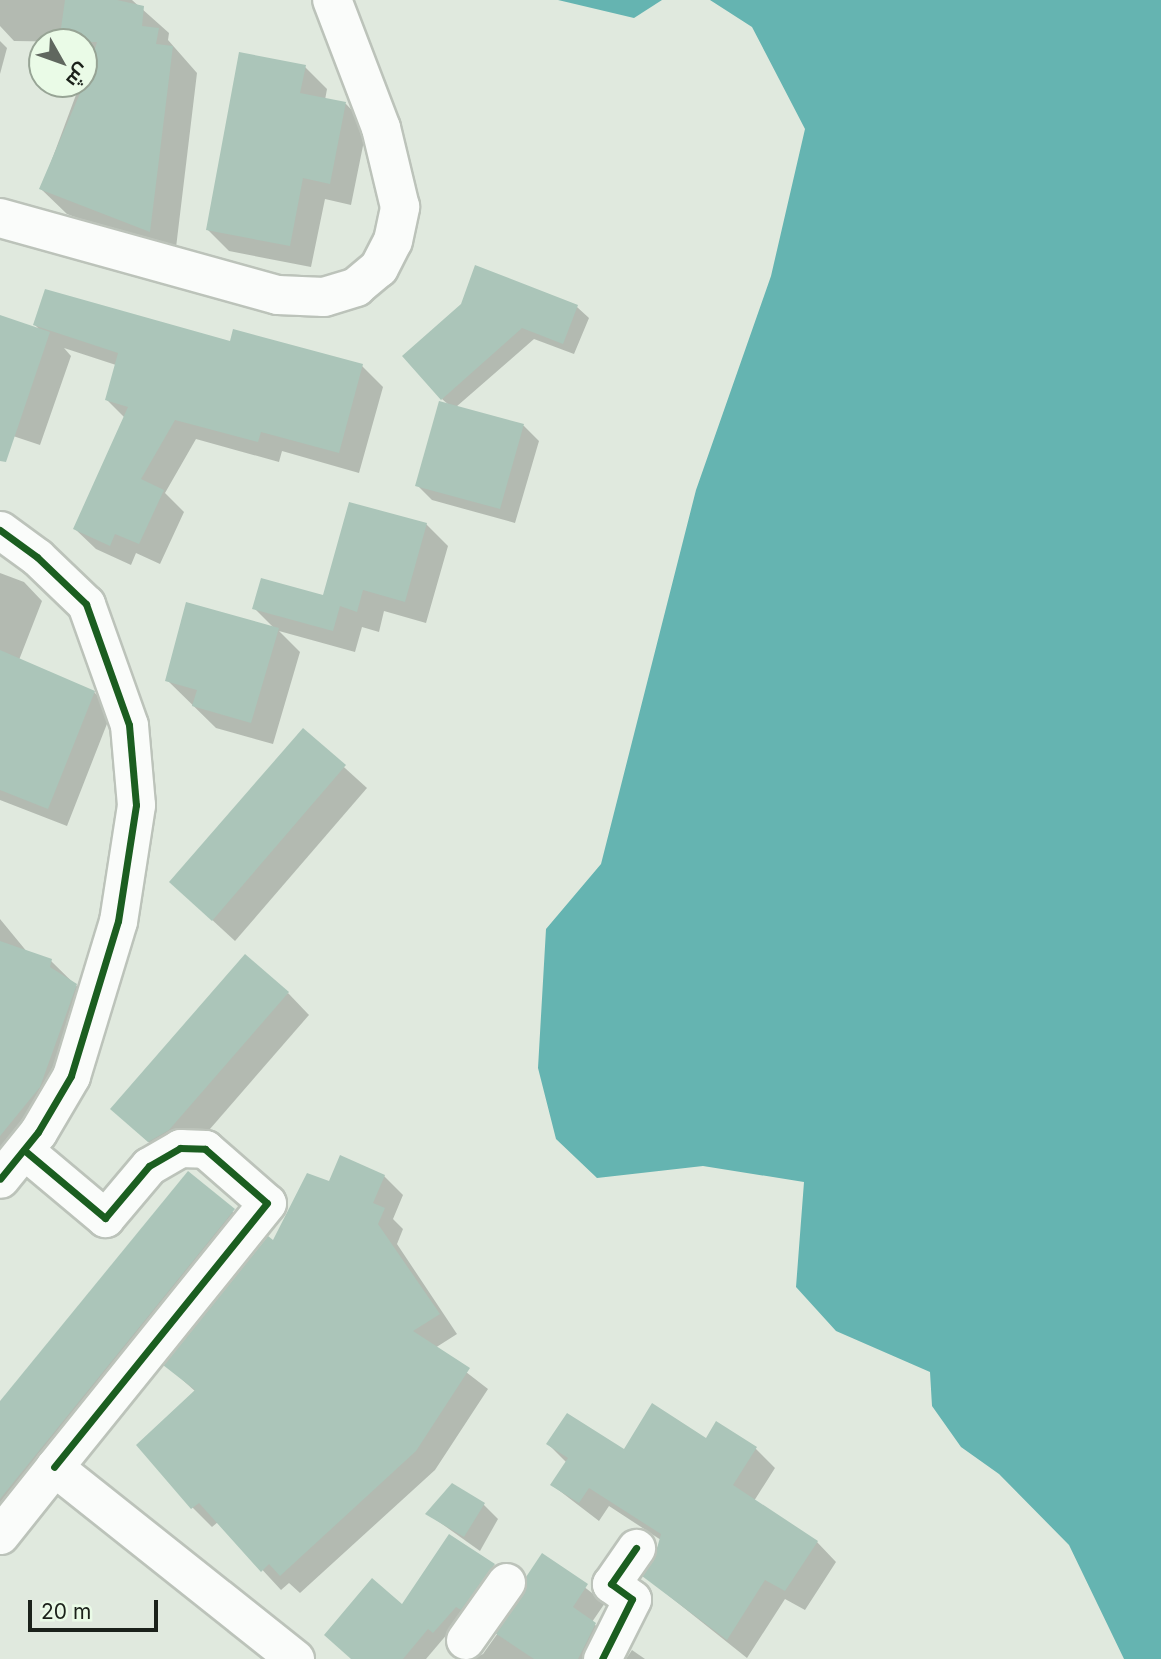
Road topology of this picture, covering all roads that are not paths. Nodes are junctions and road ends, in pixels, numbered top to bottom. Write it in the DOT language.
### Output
graph roads {
  1 [pos="332,0"];
  2 [pos="0,218"];
  3 [pos="0,530"];
  4 [pos="24,1150"];
  5 [pos="0,1179"];
  6 [pos="54,1467"];
  7 [pos="0,1535"];
  8 [pos="636,1548"];
  9 [pos="506,1582"];
  10 [pos="469,1653"];
  11 [pos="295,1659"];
  12 [pos="602,1659"];
  1 -- 2 [label="main road"];
  3 -- 4 [label="street"];
  4 -- 5 [label="street"];
  4 -- 6 [label="street"];
  6 -- 7 [label="street"];
  6 -- 11 [label="street"];
  8 -- 12 [label="street"];
  9 -- 10 [label="street"];
}
